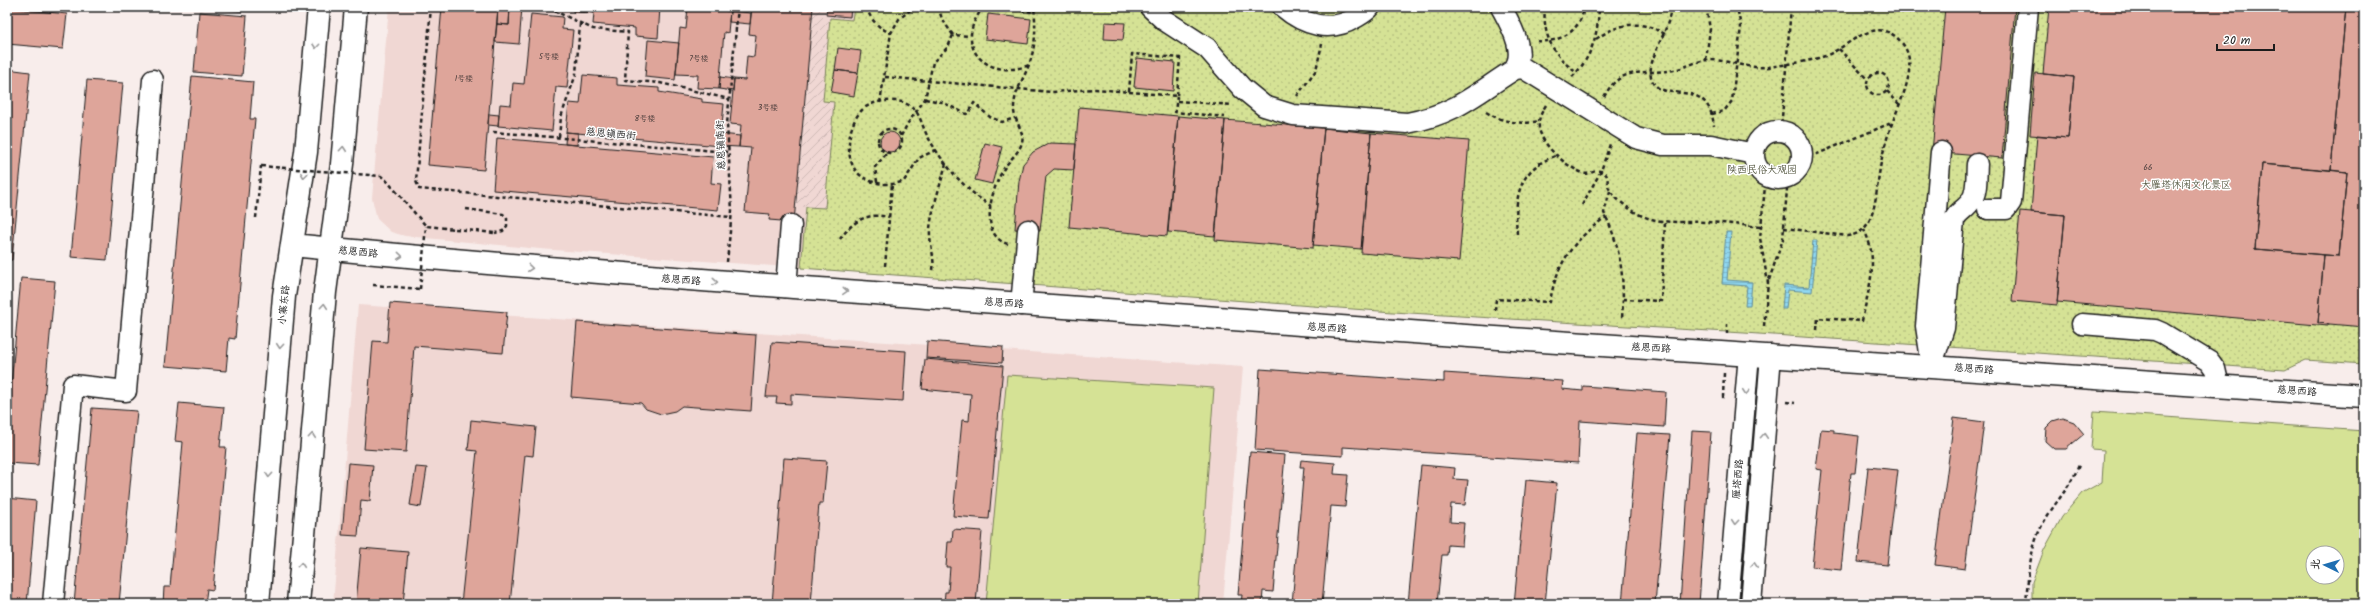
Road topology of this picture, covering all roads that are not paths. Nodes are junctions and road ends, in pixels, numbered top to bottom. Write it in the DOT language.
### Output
graph roads {
  1 [pos="319,7"];
  2 [pos="356,7"];
  3 [pos="1150,7"];
  4 [pos="1283,7"];
  5 [pos="1370,7"];
  6 [pos="1501,7"];
  7 [pos="2028,7"];
  8 [pos="1518,58"];
  9 [pos="153,80"];
  10 [pos="1941,152"];
  11 [pos="1754,154"];
  12 [pos="1977,164"];
  13 [pos="1964,207"];
  14 [pos="791,225"];
  15 [pos="1027,238"];
  16 [pos="292,245"];
  17 [pos="331,249"];
  18 [pos="786,287"];
  19 [pos="1021,304"];
  20 [pos="2082,324"];
  21 [pos="1749,354"];
  22 [pos="1771,355"];
  23 [pos="2219,386"];
  24 [pos="2364,396"];
  25 [pos="53,604"];
  26 [pos="258,604"];
  27 [pos="298,604"];
  28 [pos="1728,604"];
  29 [pos="1751,604"];
  1 -- 16 [label="main road, 小寨东路, one-way"];
  17 -- 2 [label="main road, one-way"];
  3 -- 8 [label="street"];
  4 -- 5 [label="street"];
  6 -- 8 [label="street"];
  7 -- 13 [label="street"];
  8 -- 11 [label="street"];
  9 -- 25 [label="street"];
  10 -- 13 [label="street"];
  11 -- 11 [label="street"];
  12 -- 13 [label="street"];
  14 -- 18 [label="street"];
  15 -- 19 [label="street"];
  16 -- 17 [label="main road, 慈恩西路"];
  16 -- 26 [label="main road, 小寨东路, one-way"];
  17 -- 18 [label="main road, 慈恩西路, one-way"];
  27 -- 17 [label="main road, one-way"];
  18 -- 19 [label="main road, 慈恩西路, one-way"];
  19 -- 21 [label="main road, 慈恩西路"];
  20 -- 23 [label="street"];
  21 -- 22 [label="main road, 慈恩西路"];
  21 -- 28 [label="street, 雁塔西路, one-way"];
  22 -- 23 [label="main road, 慈恩西路"];
  29 -- 22 [label="street, one-way"];
  23 -- 24 [label="main road, 慈恩西路"];
}
